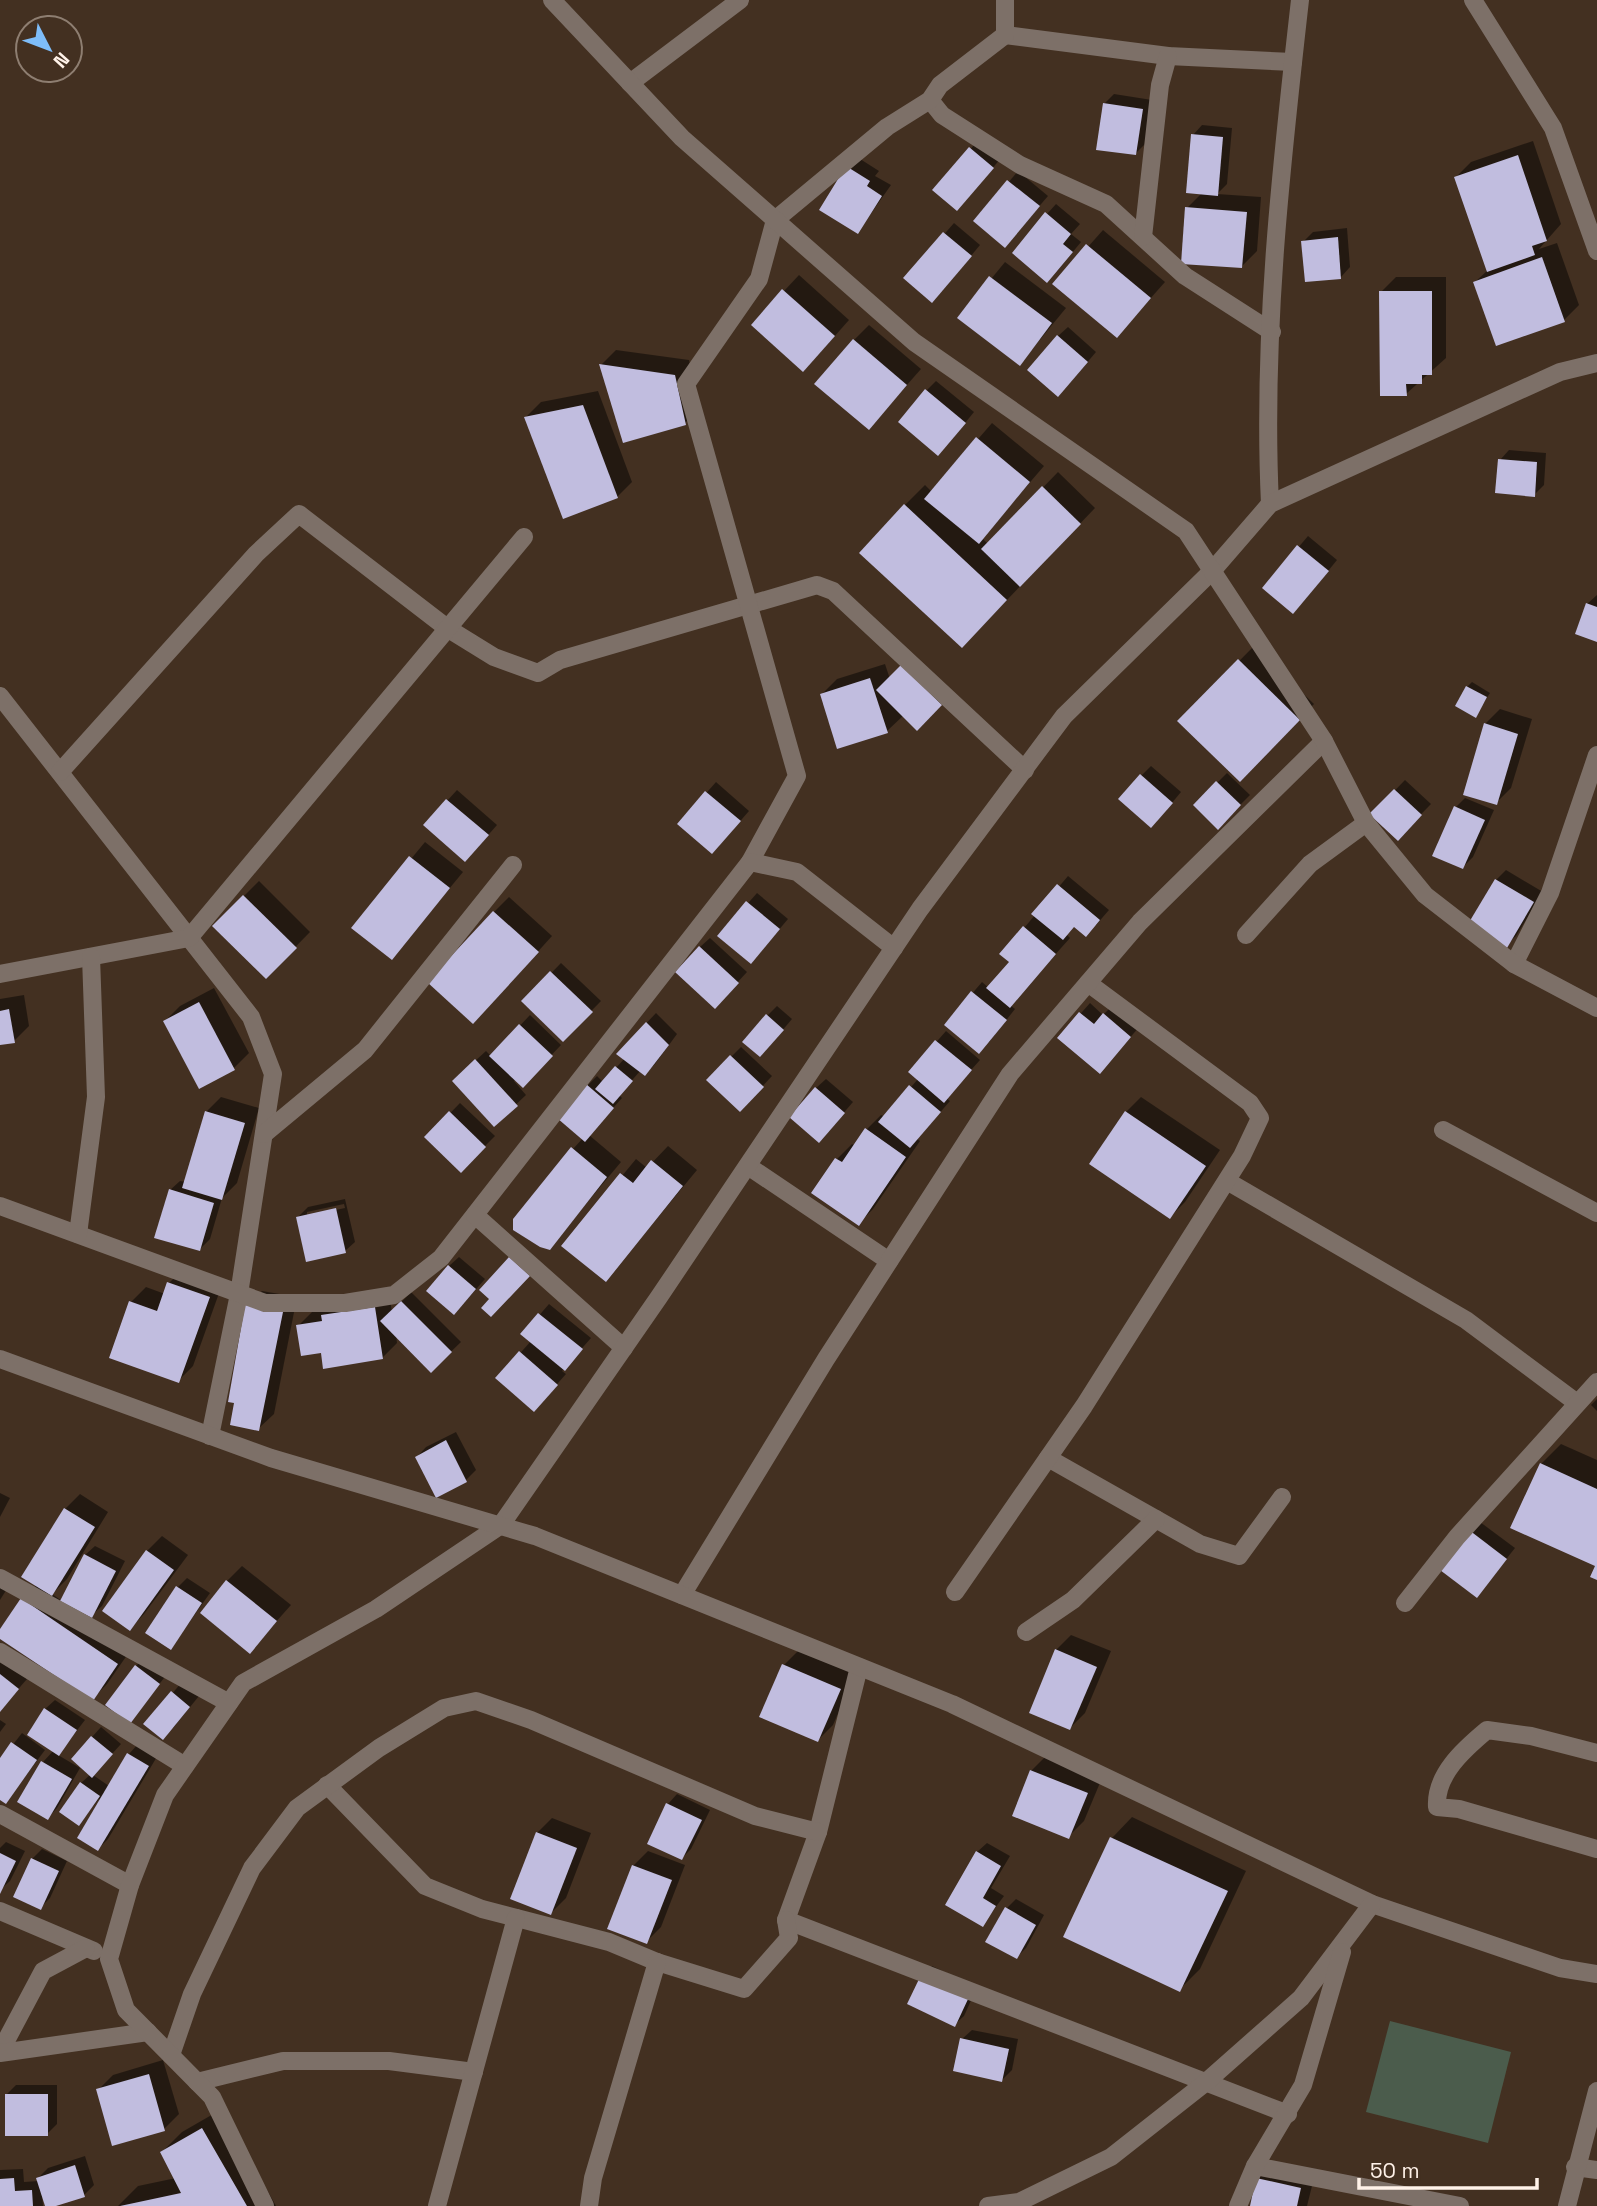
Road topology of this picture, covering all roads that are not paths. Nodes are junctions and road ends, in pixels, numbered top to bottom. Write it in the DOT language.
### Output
graph roads {
  1 [pos="552,0"];
  2 [pos="740,0"];
  3 [pos="1005,0"];
  4 [pos="1300,0"];
  5 [pos="1473,0"];
  6 [pos="1005,35"];
  7 [pos="1168,56"];
  8 [pos="1293,62"];
  9 [pos="630,83"];
  10 [pos="930,100"];
  11 [pos="776,221"];
  12 [pos="1143,237"];
  13 [pos="1597,251"];
  14 [pos="1272,331"];
  15 [pos="1597,363"];
  16 [pos="1270,503"];
  17 [pos="524,537"];
  18 [pos="1212,571"];
  19 [pos="749,602"];
  20 [pos="447,628"];
  21 [pos="0,696"];
  22 [pos="1324,741"];
  23 [pos="1597,755"];
  24 [pos="1025,770"];
  25 [pos="60,772"];
  26 [pos="1366,823"];
  27 [pos="750,862"];
  28 [pos="513,865"];
  29 [pos="1246,935"];
  30 [pos="189,938"];
  31 [pos="894,948"];
  32 [pos="91,957"];
  33 [pos="1514,964"];
  34 [pos="0,974"];
  35 [pos="1088,983"];
  36 [pos="1597,1008"];
  37 [pos="1443,1130"];
  38 [pos="264,1134"];
  39 [pos="748,1166"];
  40 [pos="1227,1181"];
  41 [pos="0,1206"];
  42 [pos="1597,1213"];
  43 [pos="475,1214"];
  44 [pos="78,1234"];
  45 [pos="889,1261"];
  46 [pos="239,1294"];
  47 [pos="624,1348"];
  48 [pos="0,1359"];
  49 [pos="1597,1382"];
  50 [pos="1577,1404"];
  51 [pos="210,1436"];
  52 [pos="1048,1458"];
  53 [pos="1282,1497"];
  54 [pos="1156,1519"];
  55 [pos="501,1525"];
  56 [pos="0,1578"];
  57 [pos="955,1592"];
  58 [pos="682,1595"];
  59 [pos="1405,1603"];
  60 [pos="1026,1632"];
  61 [pos="0,1652"];
  62 [pos="859,1667"];
  63 [pos="229,1703"];
  64 [pos="1597,1754"];
  65 [pos="186,1766"];
  66 [pos="327,1785"];
  67 [pos="0,1814"];
  68 [pos="818,1832"];
  69 [pos="1597,1849"];
  70 [pos="130,1885"];
  71 [pos="1372,1904"];
  72 [pos="0,1911"];
  73 [pos="516,1918"];
  74 [pos="786,1920"];
  75 [pos="1345,1940"];
  76 [pos="86,1948"];
  77 [pos="109,1959"];
  78 [pos="657,1962"];
  79 [pos="1597,1974"];
  80 [pos="148,2032"];
  81 [pos="0,2053"];
  82 [pos="171,2056"];
  83 [pos="474,2072"];
  84 [pos="197,2082"];
  85 [pos="1205,2083"];
  86 [pos="1597,2091"];
  87 [pos="1288,2114"];
  88 [pos="1255,2166"];
  89 [pos="1576,2167"];
  90 [pos="1597,2170"];
  91 [pos="265,2206"];
  92 [pos="437,2206"];
  93 [pos="589,2206"];
  94 [pos="988,2206"];
  95 [pos="1238,2206"];
  96 [pos="1460,2206"];
  97 [pos="1567,2206"];
  1 -- 9 [label="street"];
  2 -- 9 [label="street"];
  3 -- 6 [label="street"];
  4 -- 8 [label="street"];
  5 -- 13 [label="street"];
  6 -- 7 [label="street"];
  6 -- 10 [label="street"];
  7 -- 8 [label="street"];
  7 -- 12 [label="street"];
  8 -- 14 [label="street"];
  9 -- 11 [label="street"];
  10 -- 11 [label="street"];
  10 -- 12 [label="street"];
  11 -- 18 [label="street"];
  11 -- 19 [label="street"];
  12 -- 14 [label="street"];
  14 -- 16 [label="street"];
  15 -- 16 [label="street"];
  16 -- 18 [label="street"];
  17 -- 20 [label="street"];
  18 -- 22 [label="street"];
  18 -- 24 [label="street"];
  19 -- 20 [label="street"];
  19 -- 24 [label="street"];
  19 -- 27 [label="street"];
  20 -- 25 [label="street"];
  20 -- 30 [label="street"];
  21 -- 25 [label="street"];
  22 -- 26 [label="street"];
  22 -- 35 [label="street"];
  23 -- 33 [label="street"];
  24 -- 31 [label="street"];
  25 -- 30 [label="street"];
  26 -- 29 [label="street"];
  26 -- 33 [label="street"];
  27 -- 31 [label="street"];
  27 -- 43 [label="street"];
  28 -- 38 [label="street"];
  30 -- 32 [label="street"];
  30 -- 38 [label="street"];
  31 -- 39 [label="street"];
  32 -- 34 [label="street"];
  32 -- 44 [label="street"];
  33 -- 36 [label="street"];
  35 -- 40 [label="street"];
  35 -- 45 [label="street"];
  37 -- 42 [label="street"];
  38 -- 46 [label="street"];
  39 -- 45 [label="street"];
  39 -- 47 [label="street"];
  40 -- 50 [label="street"];
  40 -- 52 [label="street"];
  41 -- 44 [label="street"];
  43 -- 46 [label="street"];
  43 -- 47 [label="street"];
  44 -- 46 [label="street"];
  45 -- 58 [label="street"];
  46 -- 51 [label="street"];
  47 -- 55 [label="street"];
  48 -- 51 [label="street"];
  49 -- 50 [label="street"];
  50 -- 59 [label="street"];
  51 -- 55 [label="street"];
  52 -- 54 [label="street"];
  52 -- 57 [label="street"];
  53 -- 54 [label="street"];
  54 -- 60 [label="street"];
  55 -- 58 [label="street"];
  55 -- 63 [label="street"];
  56 -- 63 [label="street"];
  58 -- 62 [label="street"];
  61 -- 65 [label="street"];
  62 -- 68 [label="street"];
  62 -- 71 [label="street"];
  63 -- 65 [label="street"];
  64 -- 69 [label="street"];
  65 -- 70 [label="street"];
  66 -- 68 [label="street"];
  66 -- 73 [label="street"];
  66 -- 82 [label="street"];
  67 -- 70 [label="street"];
  68 -- 74 [label="street"];
  70 -- 77 [label="street"];
  71 -- 75 [label="street"];
  71 -- 79 [label="street"];
  72 -- 76 [label="street"];
  73 -- 78 [label="street"];
  73 -- 83 [label="street"];
  74 -- 78 [label="street"];
  74 -- 85 [label="street"];
  75 -- 85 [label="street"];
  75 -- 87 [label="street"];
  76 -- 77 [label="street"];
  76 -- 81 [label="street"];
  77 -- 80 [label="street"];
  78 -- 93 [label="street"];
  80 -- 81 [label="street"];
  80 -- 82 [label="street"];
  82 -- 84 [label="street"];
  83 -- 84 [label="street"];
  83 -- 92 [label="street"];
  84 -- 91 [label="street"];
  85 -- 87 [label="street"];
  85 -- 94 [label="street"];
  86 -- 89 [label="street"];
  87 -- 88 [label="street"];
  88 -- 95 [label="street"];
  88 -- 96 [label="street"];
  89 -- 90 [label="street"];
  89 -- 97 [label="street"];
}
